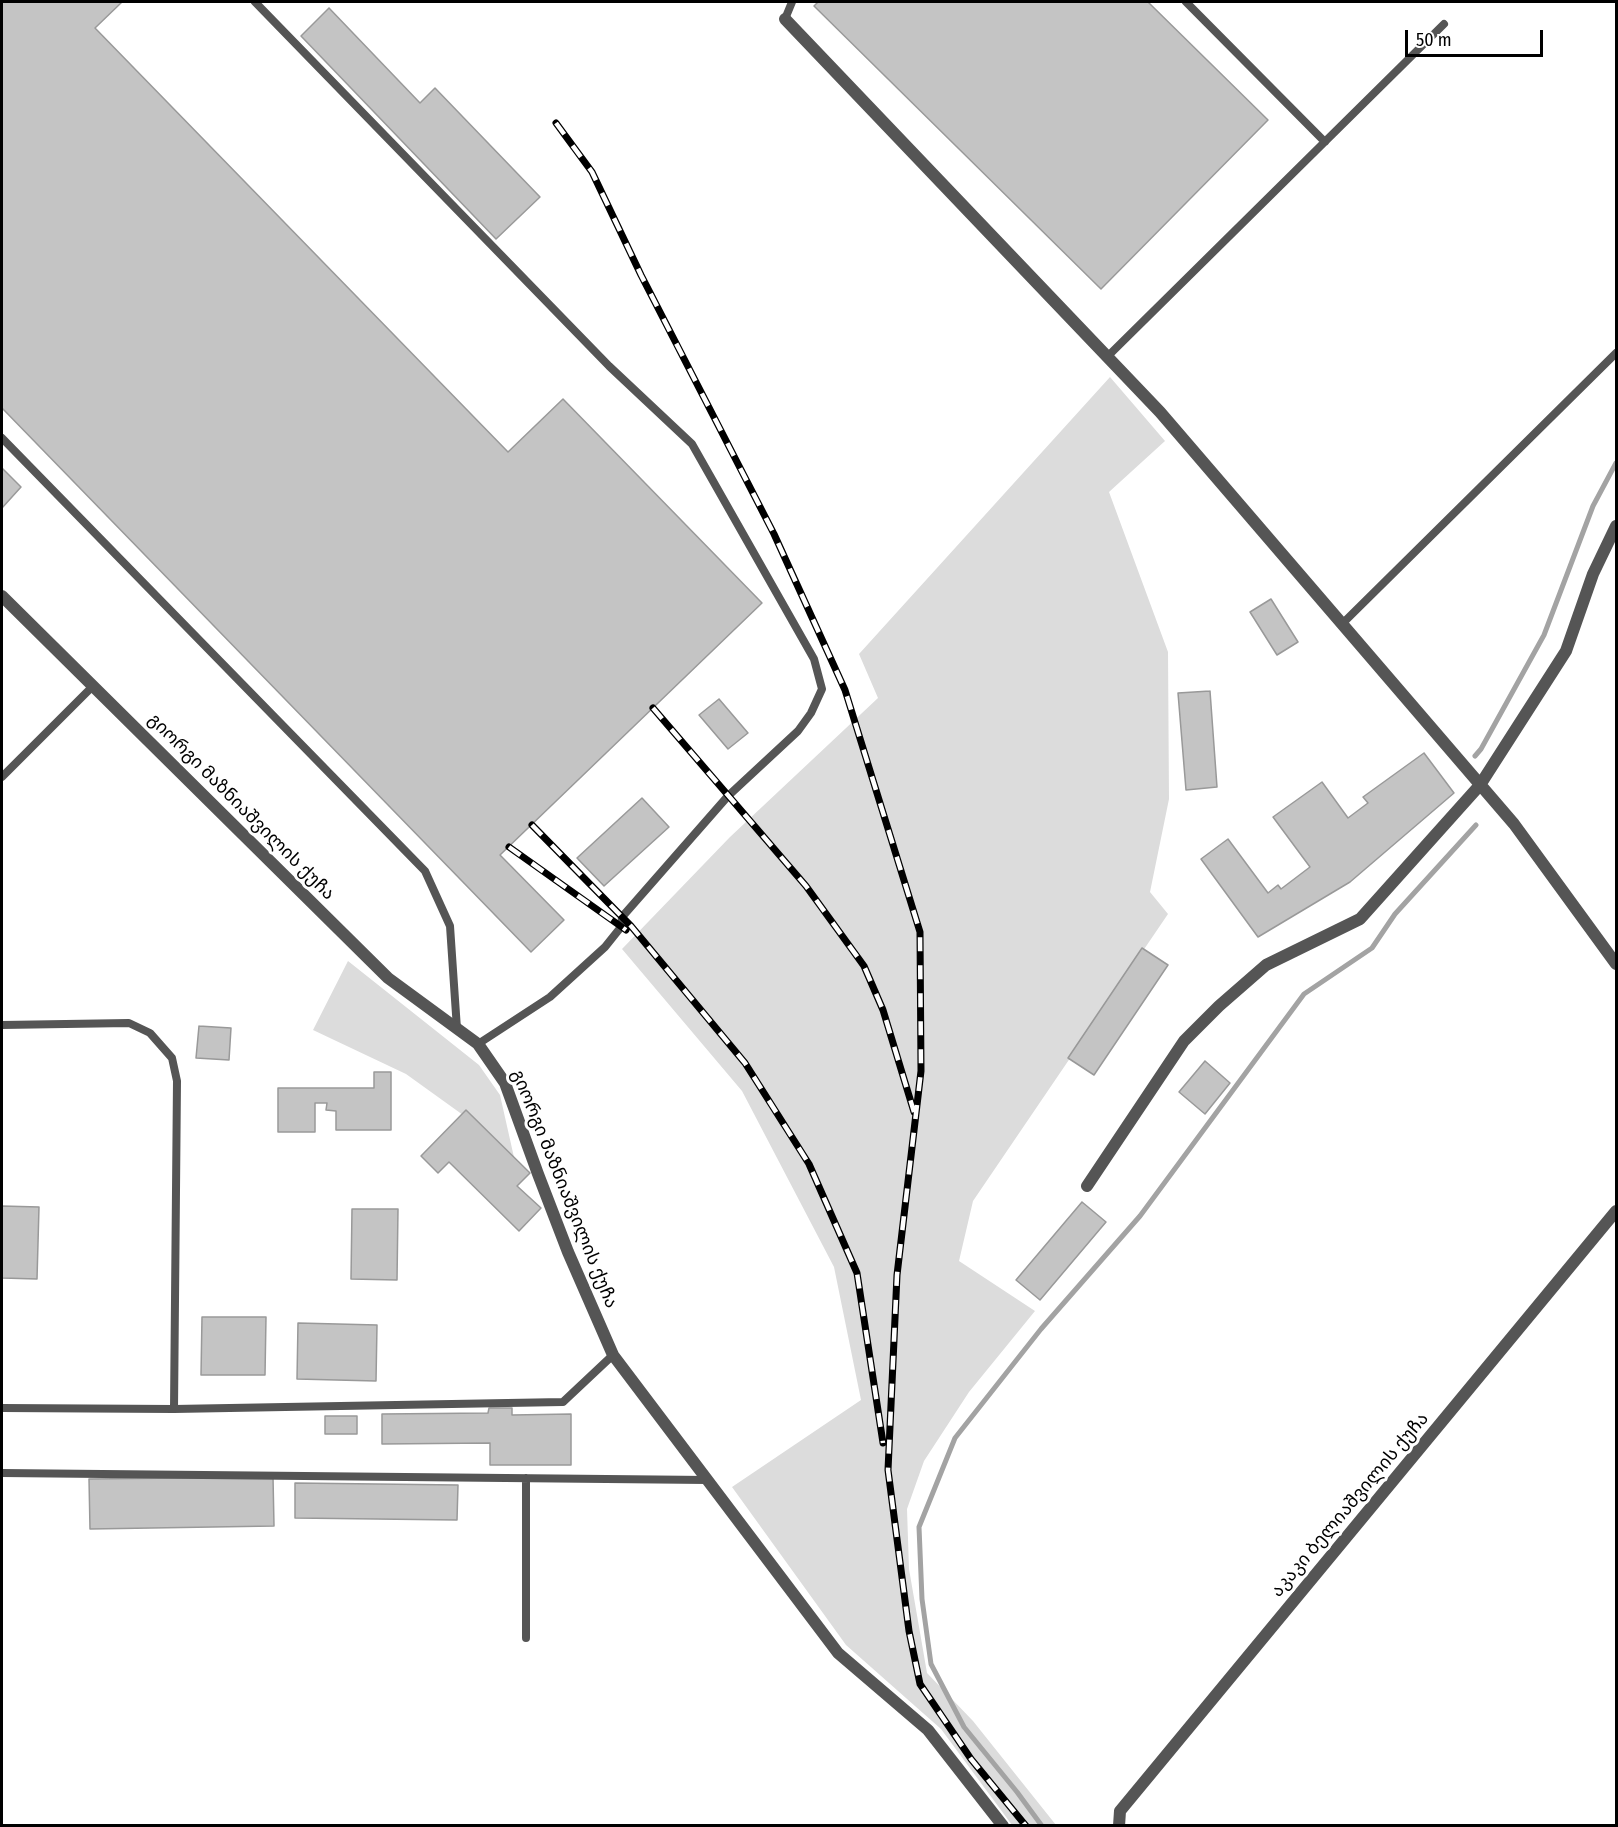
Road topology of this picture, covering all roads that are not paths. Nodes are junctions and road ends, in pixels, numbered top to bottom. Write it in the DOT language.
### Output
graph roads {
  1 [pos="255,2"];
  2 [pos="792,2"];
  3 [pos="1186,2"];
  4 [pos="785,20"];
  5 [pos="1444,24"];
  6 [pos="1325,141"];
  7 [pos="1617,353"];
  8 [pos="1107,357"];
  9 [pos="2,438"];
  10 [pos="1617,526"];
  11 [pos="2,596"];
  12 [pos="1342,624"];
  13 [pos="93,686"];
  14 [pos="2,777"];
  15 [pos="1480,785"];
  16 [pos="1617,964"];
  17 [pos="2,1025"];
  18 [pos="457,1029"];
  19 [pos="478,1044"];
  20 [pos="1087,1186"];
  21 [pos="1617,1211"];
  22 [pos="613,1355"];
  23 [pos="2,1408"];
  24 [pos="174,1408"];
  25 [pos="2,1473"];
  26 [pos="526,1478"];
  27 [pos="707,1480"];
  28 [pos="526,1638"];
  29 [pos="1003,1826"];
  30 [pos="1119,1826"];
  1 -- 19 [label="lane"];
  2 -- 4 [label="lane"];
  3 -- 6 [label="lane"];
  4 -- 8 [label="street"];
  5 -- 6 [label="lane"];
  6 -- 8 [label="lane"];
  7 -- 12 [label="lane"];
  8 -- 12 [label="street"];
  9 -- 18 [label="lane"];
  10 -- 15 [label="street"];
  11 -- 13 [label="street, გიორგი მაზნიაშვილის ქუჩა"];
  12 -- 15 [label="street"];
  13 -- 14 [label="lane"];
  13 -- 18 [label="street, გიორგი მაზნიაშვილის ქუჩა"];
  15 -- 16 [label="street"];
  15 -- 20 [label="street"];
  17 -- 24 [label="lane"];
  18 -- 19 [label="street, გიორგი მაზნიაშვილის ქუჩა"];
  19 -- 22 [label="street, გიორგი მაზნიაშვილის ქუჩა"];
  21 -- 30 [label="street, აკაკი ბელიაშვილის ქუჩა"];
  22 -- 24 [label="lane"];
  22 -- 27 [label="street, გიორგი მაზნიაშვილის ქუჩა"];
  23 -- 24 [label="lane"];
  25 -- 26 [label="lane"];
  26 -- 27 [label="lane"];
  26 -- 28 [label="lane"];
  27 -- 29 [label="street, გიორგი მაზნიაშვილის ქუჩა"];
}
